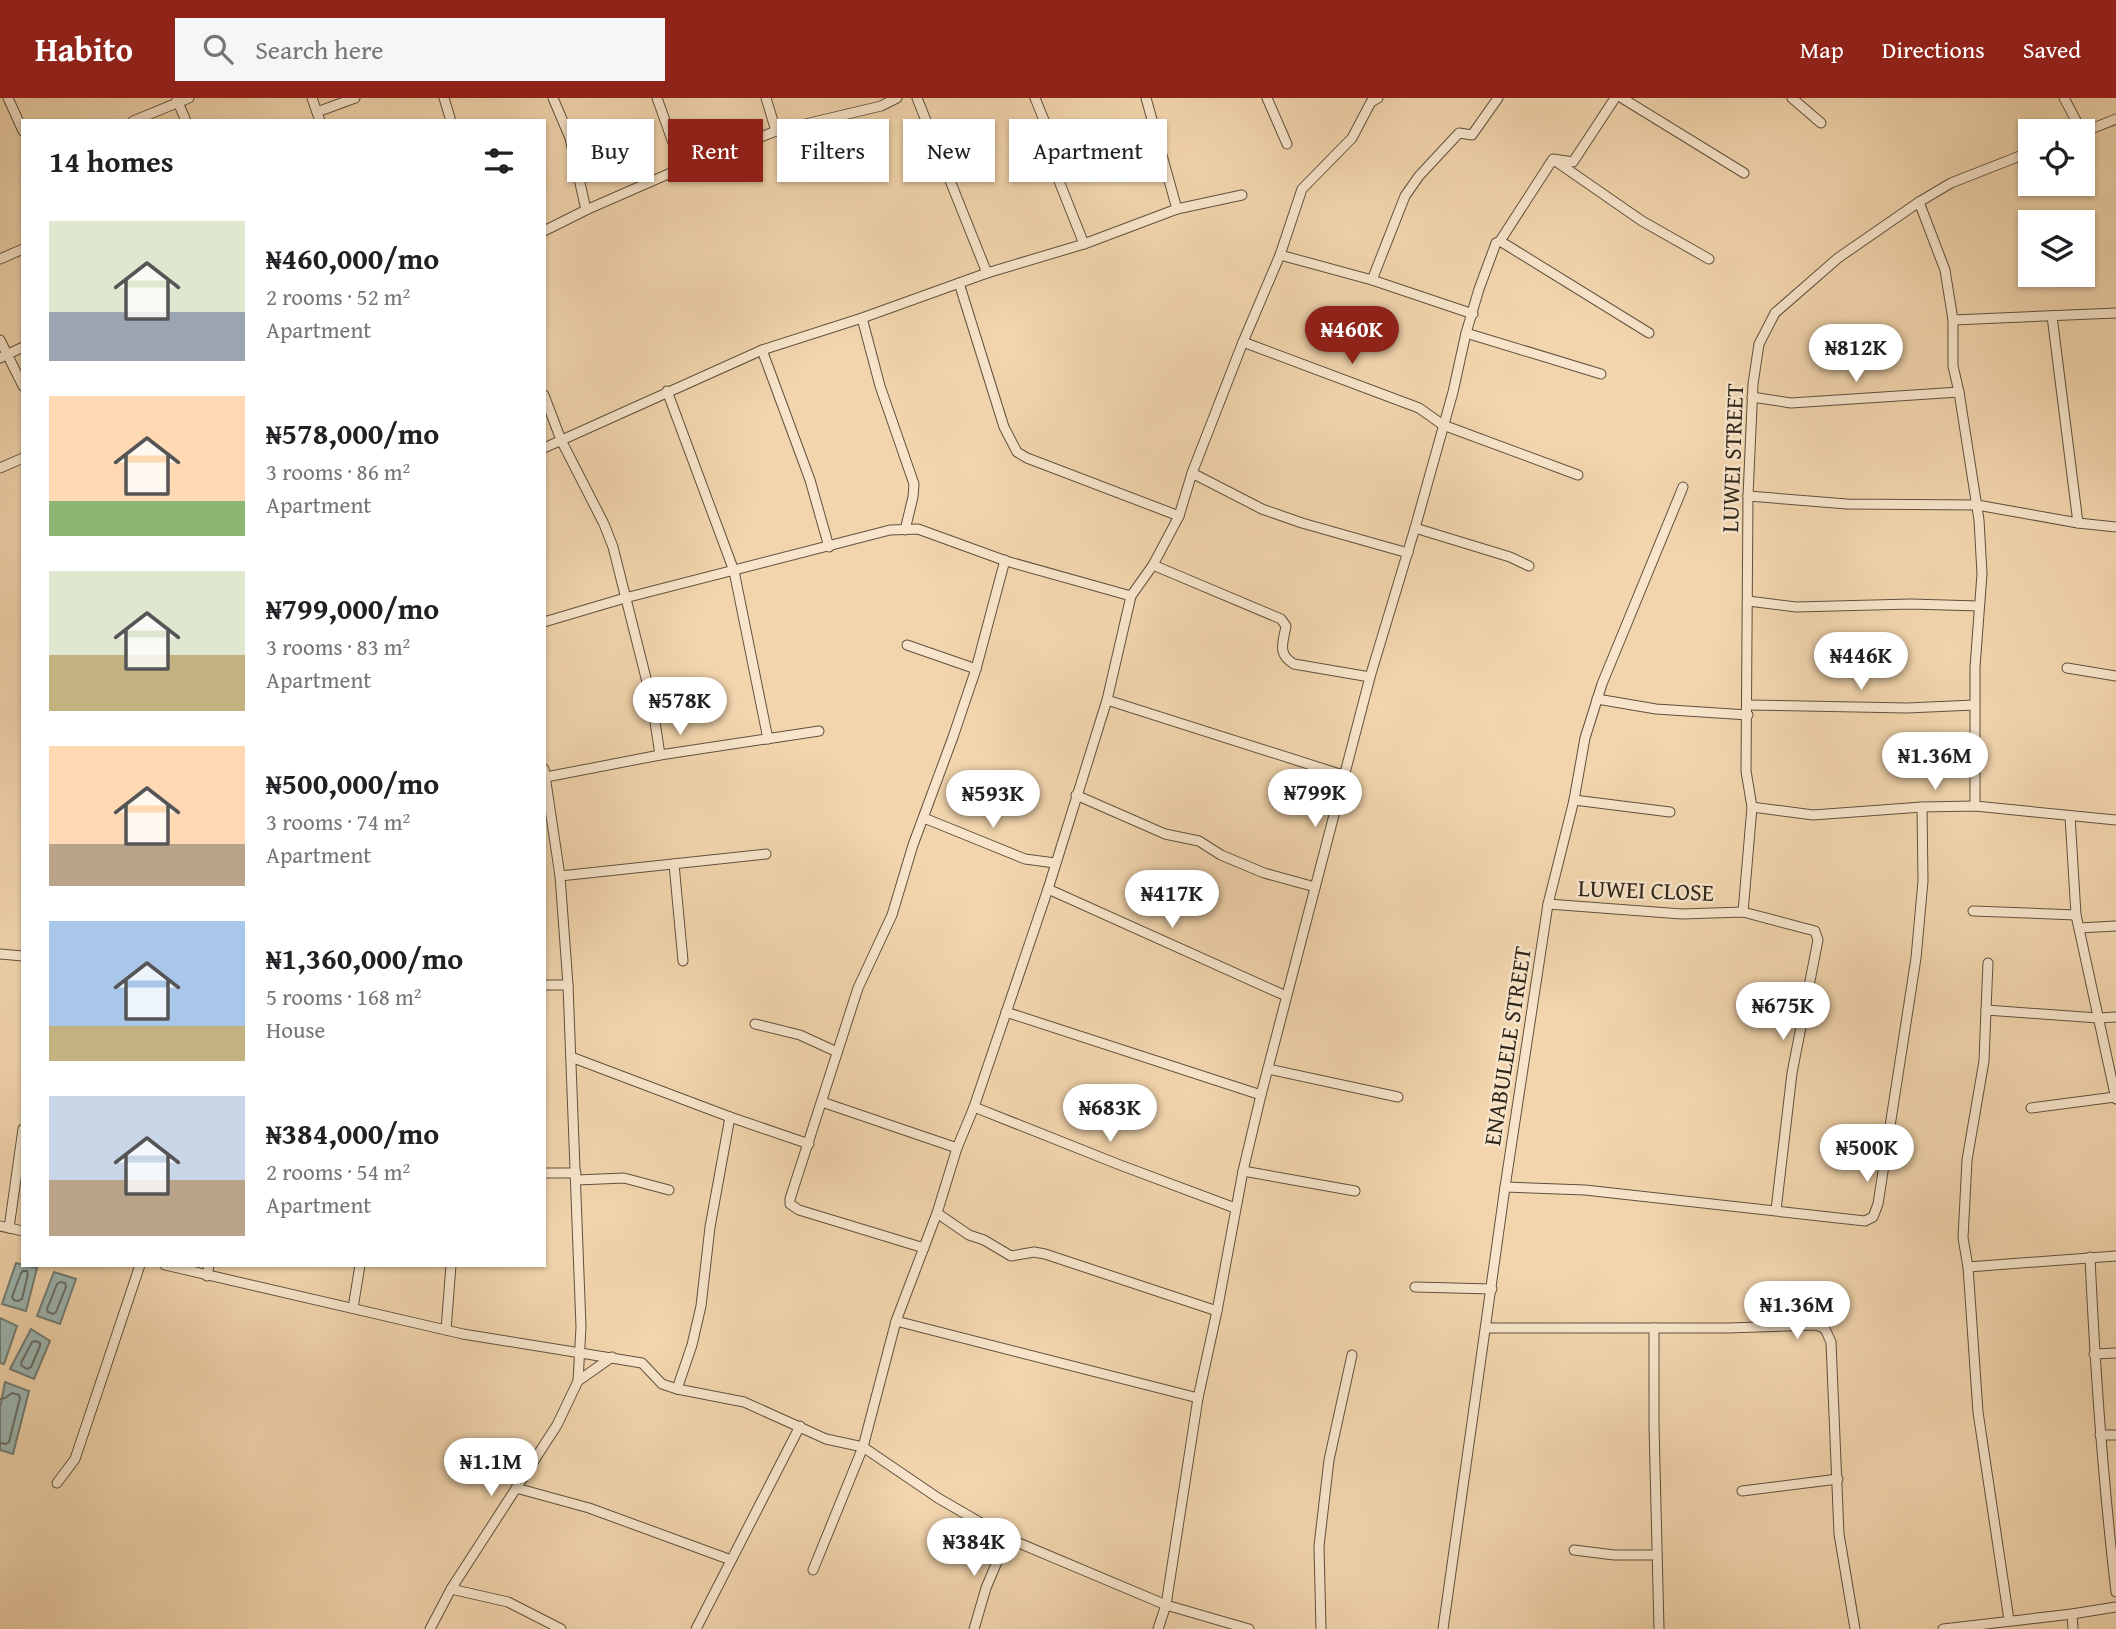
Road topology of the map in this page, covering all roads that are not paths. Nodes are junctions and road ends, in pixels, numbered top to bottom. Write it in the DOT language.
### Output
graph roads {
  1 [pos="8,98"];
  2 [pos="189,98"];
  3 [pos="312,98"];
  4 [pos="355,98"];
  5 [pos="444,98"];
  6 [pos="553,98"];
  7 [pos="657,98"];
  8 [pos="766,98"];
  9 [pos="897,98"];
  10 [pos="917,98"];
  11 [pos="1035,98"];
  12 [pos="1146,98"];
  13 [pos="1267,98"];
  14 [pos="1378,98"];
  15 [pos="1498,98"];
  16 [pos="1615,98"];
  17 [pos="1622,98"];
  18 [pos="1792,98"];
  19 [pos="2064,98"];
  20 [pos="177,100"];
  21 [pos="880,102"];
  22 [pos="318,116"];
  23 [pos="137,119"];
  24 [pos="185,119"];
  25 [pos="450,119"];
  26 [pos="2075,119"];
  27 [pos="2116,119"];
  28 [pos="1821,123"];
  29 [pos="21,127"];
  30 [pos="2095,127"];
  31 [pos="668,129"];
  32 [pos="776,131"];
  33 [pos="763,136"];
  34 [pos="1287,144"];
  35 [pos="2018,157"];
  36 [pos="1553,159"];
  37 [pos="1744,173"];
  38 [pos="668,174"];
  39 [pos="1242,194"];
  40 [pos="1919,202"];
  41 [pos="1177,209"];
  42 [pos="586,210"];
  43 [pos="546,230"];
  44 [pos="1500,241"];
  45 [pos="1084,244"];
  46 [pos="21,250"];
  47 [pos="1280,255"];
  48 [pos="0,259"];
  49 [pos="1709,259"];
  50 [pos="987,274"];
  51 [pos="1372,280"];
  52 [pos="959,283"];
  53 [pos="2116,313"];
  54 [pos="1473,314"];
  55 [pos="2052,316"];
  56 [pos="862,318"];
  57 [pos="1953,320"];
  58 [pos="1466,333"];
  59 [pos="1649,333"];
  60 [pos="0,340"];
  61 [pos="1243,342"];
  62 [pos="21,349"];
  63 [pos="762,350"];
  64 [pos="3,356"];
  65 [pos="1601,374"];
  66 [pos="21,383"];
  67 [pos="667,391"];
  68 [pos="1959,391"];
  69 [pos="1752,397"];
  70 [pos="546,399"];
  71 [pos="1443,425"];
  72 [pos="561,440"];
  73 [pos="546,447"];
  74 [pos="21,459"];
  75 [pos="0,468"];
  76 [pos="1192,473"];
  77 [pos="1578,475"];
  78 [pos="1683,487"];
  79 [pos="1748,496"];
  80 [pos="1977,505"];
  81 [pos="1179,516"];
  82 [pos="2077,523"];
  83 [pos="2116,527"];
  84 [pos="1415,528"];
  85 [pos="905,530"];
  86 [pos="829,547"];
  87 [pos="1408,553"];
  88 [pos="1005,560"];
  89 [pos="1153,565"];
  90 [pos="1529,566"];
  91 [pos="734,571"];
  92 [pos="1131,596"];
  93 [pos="625,598"];
  94 [pos="1748,601"];
  95 [pos="1979,606"];
  96 [pos="546,621"];
  97 [pos="907,645"];
  98 [pos="2067,668"];
  99 [pos="976,669"];
  100 [pos="2116,676"];
  101 [pos="1370,677"];
  102 [pos="1597,699"];
  103 [pos="1107,700"];
  104 [pos="1974,705"];
  105 [pos="1748,710"];
  106 [pos="819,732"];
  107 [pos="768,739"];
  108 [pos="660,755"];
  109 [pos="546,773"];
  110 [pos="1346,776"];
  111 [pos="546,780"];
  112 [pos="1076,795"];
  113 [pos="1574,800"];
  114 [pos="1975,806"];
  115 [pos="1752,807"];
  116 [pos="1922,807"];
  117 [pos="1670,812"];
  118 [pos="2070,816"];
  119 [pos="924,818"];
  120 [pos="2116,820"];
  121 [pos="766,855"];
  122 [pos="1055,863"];
  123 [pos="674,864"];
  124 [pos="560,876"];
  125 [pos="1315,887"];
  126 [pos="1048,889"];
  127 [pos="1548,904"];
  128 [pos="1973,911"];
  129 [pos="1742,912"];
  130 [pos="2076,915"];
  131 [pos="2116,926"];
  132 [pos="2079,928"];
  133 [pos="0,954"];
  134 [pos="21,956"];
  135 [pos="683,961"];
  136 [pos="1988,962"];
  137 [pos="546,985"];
  138 [pos="568,985"];
  139 [pos="1286,996"];
  140 [pos="1986,1010"];
  141 [pos="1006,1012"];
  142 [pos="2116,1017"];
  143 [pos="2098,1018"];
  144 [pos="755,1024"];
  145 [pos="837,1052"];
  146 [pos="571,1057"];
  147 [pos="1268,1069"];
  148 [pos="1261,1095"];
  149 [pos="1398,1097"];
  150 [pos="2116,1098"];
  151 [pos="821,1102"];
  152 [pos="974,1107"];
  153 [pos="2031,1108"];
  154 [pos="730,1117"];
  155 [pos="21,1140"];
  156 [pos="809,1144"];
  157 [pos="957,1148"];
  158 [pos="1243,1171"];
  159 [pos="546,1172"];
  160 [pos="576,1176"];
  161 [pos="1505,1187"];
  162 [pos="668,1190"];
  163 [pos="1355,1191"];
  164 [pos="1235,1208"];
  165 [pos="1776,1210"];
  166 [pos="937,1213"];
  167 [pos="5,1227"];
  168 [pos="924,1248"];
  169 [pos="2116,1256"];
  170 [pos="2090,1257"];
  171 [pos="139,1267"];
  172 [pos="173,1267"];
  173 [pos="209,1267"];
  174 [pos="360,1267"];
  175 [pos="451,1267"];
  176 [pos="1968,1267"];
  177 [pos="207,1276"];
  178 [pos="1415,1287"];
  179 [pos="1492,1289"];
  180 [pos="353,1308"];
  181 [pos="1217,1311"];
  182 [pos="896,1321"];
  183 [pos="1487,1328"];
  184 [pos="1654,1328"];
  185 [pos="446,1330"];
  186 [pos="2116,1353"];
  187 [pos="579,1354"];
  188 [pos="2094,1354"];
  189 [pos="1352,1355"];
  190 [pos="612,1357"];
  191 [pos="578,1381"];
  192 [pos="677,1389"];
  193 [pos="1198,1398"];
  194 [pos="800,1426"];
  195 [pos="2101,1435"];
  196 [pos="2116,1435"];
  197 [pos="863,1447"];
  198 [pos="1838,1479"];
  199 [pos="57,1483"];
  200 [pos="516,1488"];
  201 [pos="1742,1492"];
  202 [pos="1007,1538"];
  203 [pos="1574,1550"];
  204 [pos="1657,1555"];
  205 [pos="731,1560"];
  206 [pos="813,1570"];
  207 [pos="451,1588"];
  208 [pos="2116,1592"];
  209 [pos="1166,1605"];
  210 [pos="2116,1607"];
  211 [pos="2072,1614"];
  212 [pos="2009,1620"];
  213 [pos="430,1629"];
  214 [pos="561,1629"];
  215 [pos="696,1629"];
  216 [pos="974,1629"];
  217 [pos="1158,1629"];
  218 [pos="1249,1629"];
  219 [pos="1321,1629"];
  220 [pos="1443,1629"];
  221 [pos="1659,1629"];
  222 [pos="1855,1629"];
  223 [pos="1943,1629"];
  224 [pos="2073,1629"];
  1 -- 29 [label="street"];
  2 -- 20 [label="street"];
  3 -- 22 [label="street"];
  4 -- 22 [label="street"];
  5 -- 25 [label="street"];
  6 -- 42 [label="street"];
  7 -- 31 [label="street"];
  8 -- 32 [label="street"];
  9 -- 21 [label="street"];
  10 -- 50 [label="street"];
  11 -- 45 [label="street"];
  12 -- 41 [label="street"];
  13 -- 34 [label="street"];
  14 -- 47 [label="street"];
  15 -- 51 [label="street"];
  16 -- 36 [label="street"];
  17 -- 37 [label="street"];
  18 -- 28 [label="street"];
  19 -- 26 [label="street"];
  20 -- 23 [label="street"];
  20 -- 24 [label="street"];
  21 -- 32 [label="street"];
  27 -- 30 [label="street"];
  32 -- 33 [label="street"];
  35 -- 40 [label="street, LUWEI STREET"];
  36 -- 44 [label="street"];
  36 -- 49 [label="street"];
  38 -- 42 [label="street"];
  39 -- 41 [label="street"];
  40 -- 57 [label="street"];
  40 -- 69 [label="street, LUWEI STREET"];
  41 -- 45 [label="street"];
  42 -- 43 [label="street"];
  44 -- 54 [label="street"];
  44 -- 59 [label="street"];
  45 -- 50 [label="street"];
  46 -- 48 [label="street"];
  47 -- 51 [label="street"];
  47 -- 61 [label="street"];
  50 -- 52 [label="street"];
  51 -- 54 [label="street"];
  52 -- 56 [label="street"];
  52 -- 81 [label="street"];
  53 -- 55 [label="street"];
  54 -- 58 [label="street"];
  55 -- 57 [label="street"];
  55 -- 82 [label="street"];
  56 -- 63 [label="street"];
  56 -- 85 [label="street"];
  57 -- 68 [label="street"];
  58 -- 65 [label="street"];
  58 -- 71 [label="street"];
  60 -- 64 [label="street"];
  61 -- 71 [label="street"];
  61 -- 76 [label="street"];
  62 -- 64 [label="street"];
  63 -- 67 [label="street"];
  63 -- 86 [label="street"];
  64 -- 66 [label="street"];
  67 -- 72 [label="street"];
  67 -- 91 [label="street"];
  68 -- 69 [label="street"];
  68 -- 80 [label="street"];
  69 -- 79 [label="street, LUWEI STREET"];
  70 -- 72 [label="street"];
  71 -- 77 [label="street"];
  71 -- 84 [label="street"];
  72 -- 73 [label="street"];
  72 -- 93 [label="street"];
  74 -- 75 [label="street"];
  76 -- 81 [label="street"];
  76 -- 87 [label="street"];
  78 -- 102 [label="street, ENABULELE STREET"];
  79 -- 80 [label="street"];
  79 -- 94 [label="street, LUWEI STREET"];
  80 -- 82 [label="street"];
  80 -- 95 [label="street"];
  81 -- 89 [label="street"];
  82 -- 83 [label="street"];
  84 -- 87 [label="street"];
  84 -- 90 [label="street"];
  85 -- 86 [label="street"];
  85 -- 88 [label="street"];
  86 -- 91 [label="street"];
  87 -- 101 [label="street"];
  88 -- 92 [label="street"];
  88 -- 99 [label="street"];
  89 -- 92 [label="street"];
  89 -- 101 [label="street"];
  91 -- 93 [label="street"];
  91 -- 107 [label="street"];
  92 -- 103 [label="street"];
  93 -- 96 [label="street"];
  93 -- 108 [label="street"];
  94 -- 95 [label="street"];
  94 -- 105 [label="street, LUWEI STREET"];
  95 -- 104 [label="street"];
  97 -- 99 [label="street"];
  98 -- 100 [label="street"];
  99 -- 119 [label="street"];
  101 -- 110 [label="street"];
  102 -- 105 [label="street"];
  102 -- 113 [label="street, ENABULELE STREET"];
  103 -- 110 [label="street"];
  103 -- 112 [label="street"];
  104 -- 105 [label="street"];
  104 -- 114 [label="street"];
  105 -- 115 [label="street, LUWEI STREET"];
  106 -- 107 [label="street"];
  107 -- 108 [label="street"];
  108 -- 109 [label="street"];
  110 -- 125 [label="street"];
  111 -- 124 [label="street"];
  112 -- 122 [label="street"];
  112 -- 125 [label="street"];
  113 -- 117 [label="street"];
  113 -- 127 [label="street, ENABULELE STREET"];
  114 -- 116 [label="street"];
  114 -- 118 [label="street"];
  115 -- 116 [label="street"];
  115 -- 129 [label="street, LUWEI STREET"];
  116 -- 165 [label="street"];
  118 -- 120 [label="street"];
  118 -- 130 [label="street"];
  119 -- 122 [label="street"];
  119 -- 145 [label="street"];
  121 -- 123 [label="street"];
  122 -- 126 [label="street"];
  123 -- 124 [label="street"];
  123 -- 135 [label="street"];
  124 -- 138 [label="street"];
  125 -- 139 [label="street"];
  126 -- 139 [label="street"];
  126 -- 141 [label="street"];
  127 -- 129 [label="street, LUWEI CLOSE"];
  127 -- 161 [label="street, ENABULELE STREET"];
  128 -- 130 [label="street"];
  129 -- 165 [label="street, LUWEI CLOSE"];
  130 -- 132 [label="street"];
  131 -- 132 [label="street"];
  132 -- 143 [label="street"];
  133 -- 134 [label="street"];
  136 -- 140 [label="street"];
  137 -- 138 [label="street"];
  138 -- 146 [label="street"];
  139 -- 147 [label="street"];
  140 -- 143 [label="street"];
  140 -- 176 [label="street"];
  141 -- 148 [label="street"];
  141 -- 152 [label="street"];
  142 -- 143 [label="street"];
  143 -- 150 [label="street"];
  144 -- 145 [label="street"];
  145 -- 151 [label="street"];
  146 -- 154 [label="street"];
  146 -- 160 [label="street"];
  147 -- 148 [label="street"];
  147 -- 149 [label="street"];
  148 -- 158 [label="street"];
  150 -- 153 [label="street"];
  151 -- 156 [label="street"];
  151 -- 157 [label="street"];
  152 -- 157 [label="street"];
  152 -- 164 [label="street"];
  154 -- 156 [label="street"];
  154 -- 192 [label="street"];
  155 -- 167 [label="street"];
  156 -- 168 [label="street"];
  157 -- 166 [label="street"];
  158 -- 163 [label="street"];
  158 -- 164 [label="street"];
  159 -- 160 [label="street"];
  160 -- 162 [label="street"];
  160 -- 187 [label="street"];
  161 -- 165 [label="street"];
  161 -- 179 [label="street, ENABULELE STREET"];
  164 -- 181 [label="street"];
  166 -- 168 [label="street"];
  166 -- 181 [label="street"];
  168 -- 182 [label="street"];
  169 -- 170 [label="street"];
  170 -- 176 [label="street"];
  170 -- 188 [label="street"];
  171 -- 199 [label="street"];
  172 -- 177 [label="street"];
  173 -- 177 [label="street"];
  174 -- 180 [label="street"];
  175 -- 185 [label="street"];
  176 -- 212 [label="street"];
  177 -- 180 [label="street"];
  178 -- 179 [label="street"];
  179 -- 183 [label="street, ENABULELE STREET"];
  180 -- 185 [label="street"];
  181 -- 193 [label="street"];
  182 -- 193 [label="street"];
  182 -- 197 [label="street"];
  183 -- 184 [label="street"];
  183 -- 220 [label="street, ENABULELE STREET"];
  184 -- 198 [label="street"];
  184 -- 204 [label="street"];
  185 -- 187 [label="street"];
  186 -- 188 [label="street"];
  187 -- 190 [label="street"];
  187 -- 191 [label="street"];
  188 -- 195 [label="street"];
  189 -- 219 [label="street"];
  190 -- 191 [label="street"];
  190 -- 192 [label="street"];
  191 -- 200 [label="street"];
  192 -- 194 [label="street"];
  193 -- 209 [label="street"];
  194 -- 197 [label="street"];
  194 -- 205 [label="street"];
  195 -- 196 [label="street"];
  195 -- 208 [label="street"];
  197 -- 202 [label="street"];
  197 -- 206 [label="street"];
  198 -- 201 [label="street"];
  198 -- 222 [label="street"];
  200 -- 205 [label="street"];
  200 -- 207 [label="street"];
  202 -- 209 [label="street"];
  202 -- 216 [label="street"];
  203 -- 204 [label="street"];
  204 -- 221 [label="street"];
  205 -- 215 [label="street"];
  207 -- 213 [label="street"];
  207 -- 214 [label="street"];
  209 -- 217 [label="street"];
  209 -- 218 [label="street"];
  210 -- 211 [label="street"];
  211 -- 212 [label="street"];
  211 -- 224 [label="street"];
  212 -- 223 [label="street"];
}
